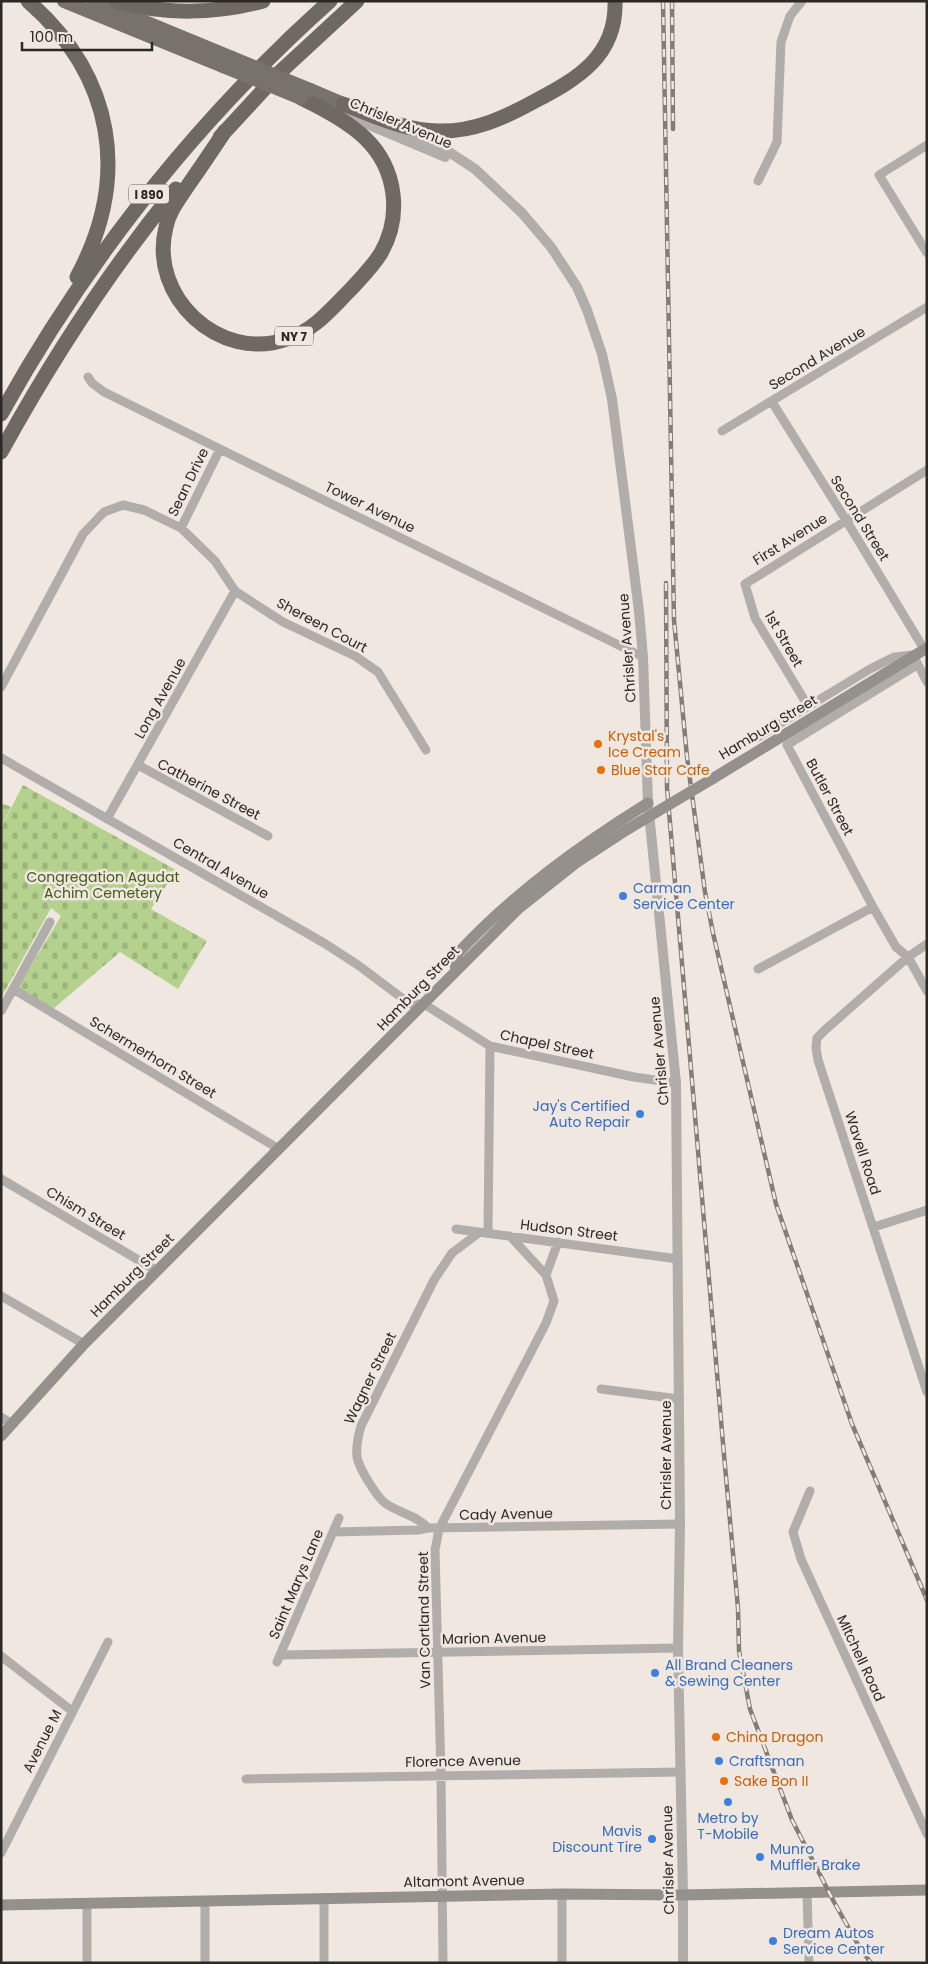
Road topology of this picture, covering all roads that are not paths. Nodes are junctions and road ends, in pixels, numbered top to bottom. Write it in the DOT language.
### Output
graph roads {
  1 [pos="28,1"];
  2 [pos="64,1"];
  3 [pos="94,1"];
  4 [pos="116,1"];
  5 [pos="264,1"];
  6 [pos="330,1"];
  7 [pos="357,1"];
  8 [pos="615,1"];
  9 [pos="802,1"];
  10 [pos="227,62"];
  11 [pos="306,94"];
  12 [pos="343,104"];
  13 [pos="225,131"];
  14 [pos="927,145"];
  15 [pos="487,180"];
  16 [pos="758,180"];
  17 [pos="927,253"];
  18 [pos="927,307"];
  19 [pos="24,374"];
  20 [pos="88,377"];
  21 [pos="772,402"];
  22 [pos="1,414"];
  23 [pos="722,431"];
  24 [pos="220,449"];
  25 [pos="1,452"];
  26 [pos="927,470"];
  27 [pos="846,520"];
  28 [pos="181,528"];
  29 [pos="745,584"];
  30 [pos="236,591"];
  31 [pos="926,649"];
  32 [pos="643,656"];
  33 [pos="915,660"];
  34 [pos="927,682"];
  35 [pos="1,687"];
  36 [pos="808,706"];
  37 [pos="758,737"];
  38 [pos="426,750"];
  39 [pos="1,758"];
  40 [pos="138,765"];
  41 [pos="648,803"];
  42 [pos="108,819"];
  43 [pos="268,836"];
  44 [pos="873,906"];
  45 [pos="50,922"];
  46 [pos="927,944"];
  47 [pos="908,958"];
  48 [pos="758,968"];
  49 [pos="456,969"];
  50 [pos="13,989"];
  51 [pos="927,991"];
  52 [pos="424,1004"];
  53 [pos="1,1011"];
  54 [pos="490,1046"];
  55 [pos="676,1083"];
  56 [pos="278,1149"];
  57 [pos="1,1179"];
  58 [pos="927,1210"];
  59 [pos="874,1227"];
  60 [pos="456,1229"];
  61 [pos="484,1232"];
  62 [pos="510,1236"];
  63 [pos="558,1242"];
  64 [pos="678,1259"];
  65 [pos="157,1271"];
  66 [pos="546,1275"];
  67 [pos="1,1296"];
  68 [pos="84,1344"];
  69 [pos="601,1389"];
  70 [pos="927,1392"];
  71 [pos="679,1399"];
  72 [pos="1,1417"];
  73 [pos="12,1424"];
  74 [pos="1,1436"];
  75 [pos="810,1492"];
  76 [pos="339,1518"];
  77 [pos="680,1524"];
  78 [pos="428,1528"];
  79 [pos="439,1529"];
  80 [pos="333,1532"];
  81 [pos="108,1642"];
  82 [pos="678,1648"];
  83 [pos="437,1653"];
  84 [pos="1,1656"];
  85 [pos="279,1658"];
  86 [pos="72,1711"];
  87 [pos="681,1772"];
  88 [pos="441,1775"];
  89 [pos="246,1779"];
  90 [pos="927,1834"];
  91 [pos="1,1853"];
  92 [pos="927,1890"];
  93 [pos="807,1892"];
  94 [pos="562,1894"];
  95 [pos="683,1895"];
  96 [pos="443,1896"];
  97 [pos="324,1899"];
  98 [pos="205,1901"];
  99 [pos="87,1903"];
  100 [pos="1,1905"];
  101 [pos="87,1963"];
  102 [pos="205,1963"];
  103 [pos="324,1963"];
  104 [pos="443,1963"];
  105 [pos="562,1963"];
  106 [pos="683,1963"];
  107 [pos="809,1963"];
  1 -- 19 [label="highway"];
  2 -- 10 [label="highway, NY 7"];
  3 -- 10 [label="highway"];
  4 -- 5 [label="highway"];
  6 -- 19 [label="highway, I 890"];
  7 -- 13 [label="highway, I 890"];
  8 -- 12 [label="highway"];
  9 -- 16 [label="street"];
  10 -- 11 [label="highway, NY 7, bridge"];
  11 -- 12 [label="highway"];
  11 -- 13 [label="highway, NY 7"];
  11 -- 15 [label="street, Chrisler Avenue"];
  12 -- 15 [label="street, Chrisler Avenue"];
  13 -- 25 [label="highway, I 890"];
  14 -- 17 [label="street"];
  15 -- 32 [label="street, Chrisler Avenue"];
  18 -- 21 [label="street, Second Avenue"];
  19 -- 22 [label="highway, I 890"];
  20 -- 24 [label="street, Tower Avenue"];
  21 -- 23 [label="street, Second Avenue"];
  21 -- 27 [label="street, Second Street"];
  24 -- 28 [label="street, Sean Drive"];
  24 -- 32 [label="street, Tower Avenue"];
  26 -- 27 [label="street, First Avenue"];
  27 -- 29 [label="street, First Avenue"];
  27 -- 31 [label="street, Second Street"];
  28 -- 30 [label="street, Shereen Court"];
  28 -- 35 [label="street, Shereen Court"];
  29 -- 36 [label="street, 1st Street"];
  30 -- 38 [label="street, Shereen Court"];
  30 -- 40 [label="street, Long Avenue"];
  31 -- 33 [label="main road, Hamburg Street"];
  32 -- 41 [label="street, Chrisler Avenue"];
  33 -- 34 [label="street"];
  33 -- 36 [label="street"];
  33 -- 44 [label="street, Butler Street"];
  33 -- 49 [label="main road, Hamburg Street, bridge"];
  36 -- 37 [label="street"];
  39 -- 42 [label="street, Central Avenue"];
  40 -- 42 [label="street, Long Avenue"];
  40 -- 43 [label="street, Catherine Street"];
  41 -- 49 [label="main road"];
  41 -- 55 [label="street, Chrisler Avenue"];
  42 -- 52 [label="street, Central Avenue"];
  44 -- 47 [label="street, Butler Street"];
  44 -- 48 [label="street"];
  45 -- 50 [label="street"];
  46 -- 47 [label="street"];
  47 -- 51 [label="street, Butler Street"];
  47 -- 59 [label="street, Wavell Road"];
  49 -- 52 [label="main road, Hamburg Street"];
  50 -- 53 [label="street"];
  50 -- 56 [label="street, Schermerhorn Street"];
  52 -- 54 [label="street, Chapel Street"];
  52 -- 56 [label="main road, Hamburg Street"];
  54 -- 55 [label="street, Chapel Street"];
  54 -- 61 [label="street"];
  55 -- 64 [label="street, Chrisler Avenue"];
  56 -- 65 [label="main road, Hamburg Street"];
  57 -- 65 [label="street, Chism Street"];
  58 -- 59 [label="street"];
  59 -- 70 [label="street, Wavell Road"];
  60 -- 61 [label="street, Hudson Street"];
  61 -- 62 [label="street, Hudson Street"];
  61 -- 78 [label="street, Wagner Street"];
  62 -- 63 [label="street, Hudson Street"];
  62 -- 66 [label="street, Van Cortland Street"];
  63 -- 64 [label="street, Hudson Street"];
  63 -- 66 [label="street"];
  64 -- 71 [label="street, Chrisler Avenue"];
  65 -- 68 [label="main road, Hamburg Street"];
  66 -- 79 [label="street, Van Cortland Street"];
  67 -- 68 [label="street"];
  68 -- 73 [label="main road, Hamburg Street"];
  69 -- 71 [label="street"];
  71 -- 77 [label="street, Chrisler Avenue"];
  72 -- 73 [label="street"];
  73 -- 74 [label="main road, Hamburg Street"];
  75 -- 90 [label="street, MItchell Road"];
  76 -- 80 [label="street, Saint Marys Lane"];
  77 -- 79 [label="street, Cady Avenue"];
  77 -- 82 [label="street, Chrisler Avenue"];
  78 -- 79 [label="street, Cady Avenue"];
  78 -- 80 [label="street, Cady Avenue"];
  79 -- 83 [label="street, Van Cortland Street"];
  80 -- 85 [label="street, Saint Marys Lane"];
  81 -- 86 [label="street, Avenue M"];
  82 -- 83 [label="street, Marion Avenue"];
  82 -- 87 [label="street, Chrisler Avenue"];
  83 -- 85 [label="street, Marion Avenue"];
  83 -- 88 [label="street, Van Cortland Street"];
  84 -- 86 [label="street"];
  86 -- 91 [label="street, Avenue M"];
  87 -- 88 [label="street, Florence Avenue"];
  87 -- 95 [label="street, Chrisler Avenue"];
  88 -- 89 [label="street, Florence Avenue"];
  88 -- 96 [label="street, Van Cortland Street"];
  92 -- 93 [label="main road, Altamont Avenue"];
  93 -- 95 [label="main road, Altamont Avenue"];
  93 -- 107 [label="street"];
  94 -- 95 [label="main road, Altamont Avenue"];
  94 -- 96 [label="main road, Altamont Avenue"];
  94 -- 105 [label="street"];
  95 -- 106 [label="street, Chrisler Avenue"];
  96 -- 97 [label="main road, Altamont Avenue"];
  96 -- 104 [label="street, Van Cortland Street"];
  97 -- 98 [label="main road, Altamont Avenue"];
  97 -- 103 [label="street"];
  98 -- 99 [label="main road, Altamont Avenue"];
  98 -- 102 [label="street"];
  99 -- 100 [label="main road, Altamont Avenue"];
  99 -- 101 [label="street"];
}
